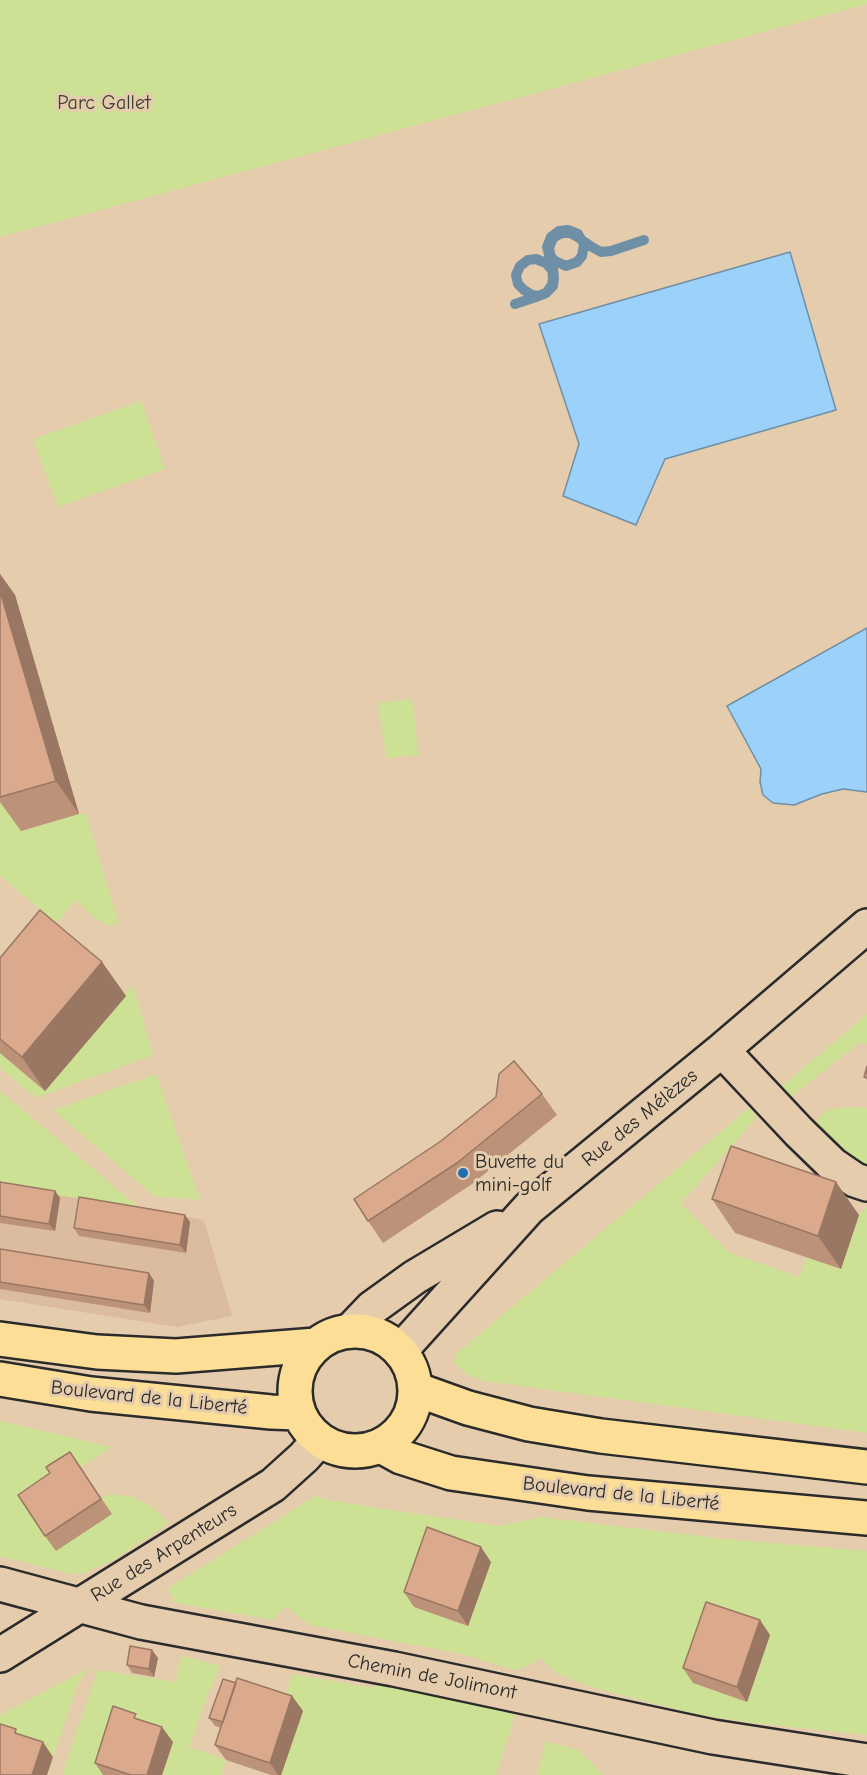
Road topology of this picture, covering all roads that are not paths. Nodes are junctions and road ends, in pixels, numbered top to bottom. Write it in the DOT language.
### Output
graph roads {
  1 [pos="867,926"];
  2 [pos="722,1050"];
  3 [pos="867,1184"];
  4 [pos="530,1208"];
  5 [pos="350,1331"];
  6 [pos="0,1339"];
  7 [pos="316,1345"];
  8 [pos="400,1351"];
  9 [pos="0,1378"];
  10 [pos="416,1389"];
  11 [pos="299,1413"];
  12 [pos="319,1440"];
  13 [pos="381,1446"];
  14 [pos="867,1467"];
  15 [pos="867,1518"];
  16 [pos="0,1584"];
  17 [pos="80,1605"];
  18 [pos="0,1655"];
  19 [pos="867,1761"];
  1 -- 2 [label="street, Rue des Mélèzes"];
  2 -- 3 [label="street"];
  2 -- 4 [label="street, Rue des Mélèzes"];
  4 -- 5 [label="street, Rue des Mélèzes"];
  4 -- 8 [label="street, Rue des Mélèzes"];
  5 -- 7 [label="main road"];
  5 -- 8 [label="main road"];
  6 -- 7 [label="main road, Boulevard de la Liberté"];
  7 -- 11 [label="main road"];
  8 -- 10 [label="main road"];
  9 -- 11 [label="main road, Boulevard de la Liberté"];
  10 -- 13 [label="main road"];
  10 -- 14 [label="main road"];
  11 -- 12 [label="main road"];
  12 -- 13 [label="main road"];
  12 -- 17 [label="street, Rue des Arpenteurs"];
  13 -- 15 [label="main road, Boulevard de la Liberté"];
  16 -- 17 [label="street, Chemin de Jolimont"];
  17 -- 18 [label="street, Rue des Arpenteurs"];
  17 -- 19 [label="street, Chemin de Jolimont"];
}
